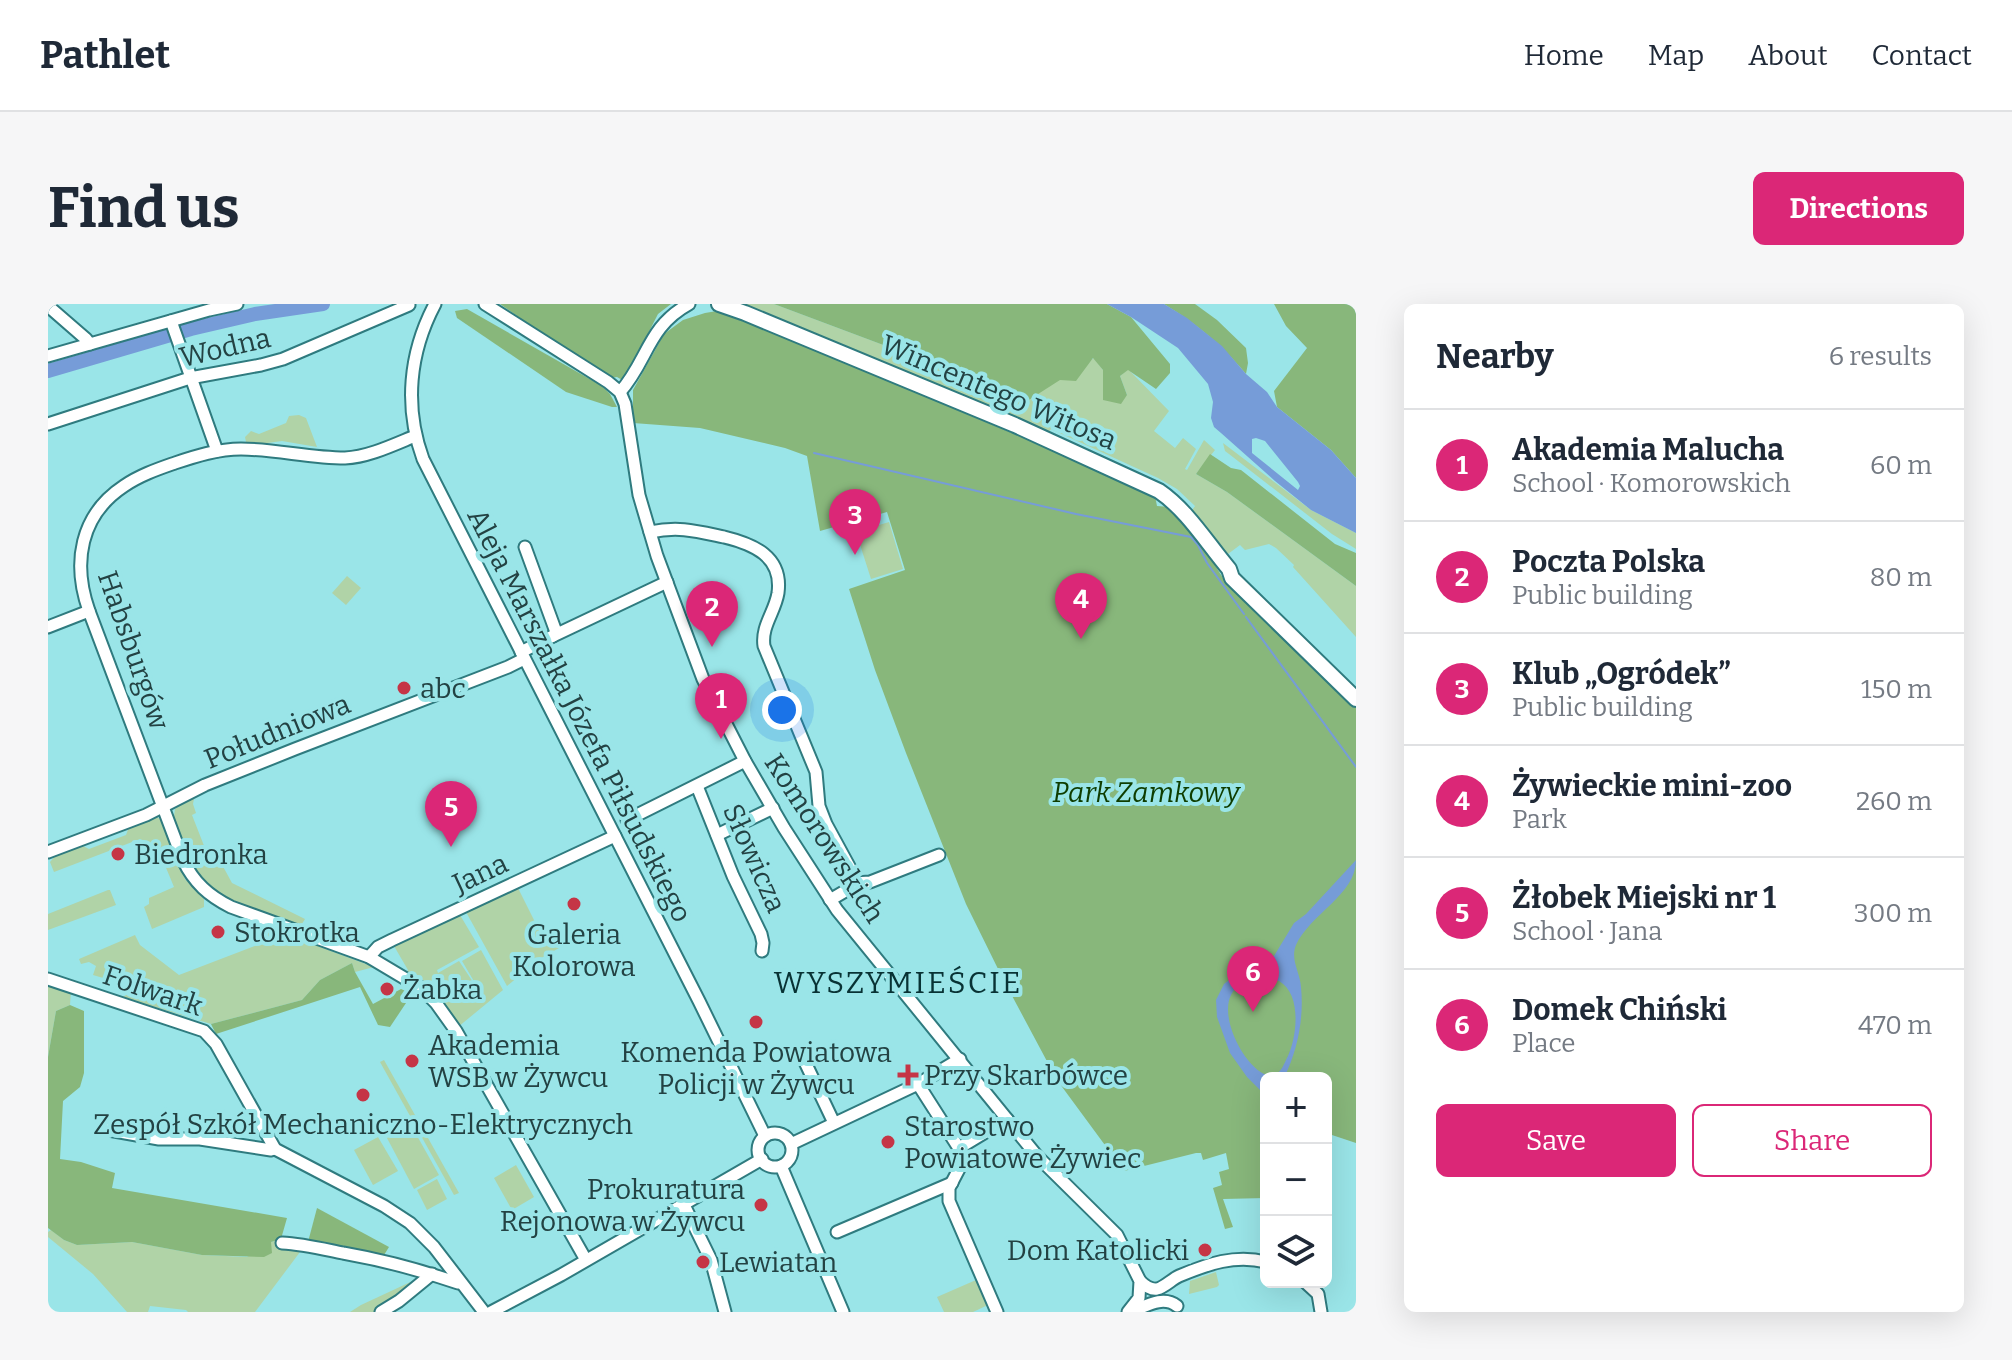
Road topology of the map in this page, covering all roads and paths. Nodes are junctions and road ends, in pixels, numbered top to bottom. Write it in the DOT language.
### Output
graph roads {
  1 [pos="237,304"];
  2 [pos="435,304"];
  3 [pos="485,304"];
  4 [pos="689,304"];
  5 [pos="719,304"];
  6 [pos="409,305"];
  7 [pos="48,306"];
  8 [pos="174,330"];
  9 [pos="90,344"];
  10 [pos="48,356"];
  11 [pos="190,378"];
  12 [pos="620,392"];
  13 [pos="48,424"];
  14 [pos="415,436"];
  15 [pos="217,451"];
  16 [pos="650,532"];
  17 [pos="525,547"];
  18 [pos="1229,569"];
  19 [pos="667,582"];
  20 [pos="89,611"];
  21 [pos="48,627"];
  22 [pos="553,636"];
  23 [pos="522,656"];
  24 [pos="1356,686"];
  25 [pos="1356,699"];
  26 [pos="745,761"];
  27 [pos="697,786"];
  28 [pos="164,806"];
  29 [pos="773,808"];
  30 [pos="627,820"];
  31 [pos="717,835"];
  32 [pos="615,836"];
  33 [pos="48,852"];
  34 [pos="939,855"];
  35 [pos="854,883"];
  36 [pos="830,900"];
  37 [pos="762,951"];
  38 [pos="369,957"];
  39 [pos="48,979"];
  40 [pos="960,1059"];
  41 [pos="805,1062"];
  42 [pos="918,1084"];
  43 [pos="1007,1119"];
  44 [pos="834,1123"];
  45 [pos="103,1129"];
  46 [pos="765,1136"];
  47 [pos="791,1144"];
  48 [pos="959,1148"];
  49 [pos="275,1149"];
  50 [pos="762,1159"];
  51 [pos="781,1166"];
  52 [pos="952,1183"];
  53 [pos="684,1205"];
  54 [pos="837,1232"];
  55 [pos="282,1243"];
  56 [pos="586,1260"];
  57 [pos="1260,1260"];
  58 [pos="432,1274"];
  59 [pos="1185,1274"];
  60 [pos="1140,1281"];
  61 [pos="460,1282"];
  62 [pos="1312,1288"];
  63 [pos="1178,1309"];
  64 [pos="381,1312"];
  65 [pos="484,1312"];
  66 [pos="493,1312"];
  67 [pos="725,1312"];
  68 [pos="843,1312"];
  69 [pos="997,1312"];
  70 [pos="1129,1312"];
  71 [pos="1321,1312"];
  1 -- 8 [label="street"];
  2 -- 14 [label="street, Aleja Marszałka Józefa Piłsudskiego"];
  3 -- 12 [label="street"];
  4 -- 12 [label="street"];
  5 -- 18 [label="main road, Wincentego Witosa"];
  6 -- 11 [label="street, Wodna"];
  7 -- 9 [label="street"];
  8 -- 9 [label="street"];
  8 -- 11 [label="street"];
  9 -- 10 [label="street"];
  11 -- 13 [label="street, Wodna"];
  11 -- 15 [label="street"];
  12 -- 16 [label="street, Komorowskich"];
  14 -- 15 [label="street, Habsburgów"];
  14 -- 23 [label="street, Aleja Marszałka Józefa Piłsudskiego"];
  15 -- 20 [label="street, Habsburgów"];
  16 -- 19 [label="street, Komorowskich"];
  16 -- 35 [label="street"];
  17 -- 22 [label="street"];
  18 -- 24 [label="main road, Wincentego Witosa"];
  18 -- 25 [label="main road, Wincentego Witosa"];
  19 -- 22 [label="street, Południowa"];
  19 -- 26 [label="street, Komorowskich"];
  20 -- 21 [label="street"];
  20 -- 28 [label="street, Habsburgów"];
  22 -- 23 [label="street, Południowa"];
  23 -- 28 [label="street, Południowa"];
  23 -- 32 [label="street, Aleja Marszałka Józefa Piłsudskiego"];
  26 -- 27 [label="street"];
  26 -- 29 [label="street, Komorowskich"];
  27 -- 30 [label="street"];
  27 -- 31 [label="street, Słowicza"];
  28 -- 33 [label="street, Południowa"];
  28 -- 38 [label="street, Habsburgów"];
  29 -- 31 [label="street"];
  29 -- 36 [label="street, Komorowskich"];
  31 -- 37 [label="street, Słowicza"];
  32 -- 38 [label="street, Jana"];
  32 -- 46 [label="street, Aleja Marszałka Józefa Piłsudskiego"];
  34 -- 35 [label="street"];
  35 -- 36 [label="street"];
  36 -- 40 [label="street, Komorowskich"];
  38 -- 56 [label="street, Habsburgów"];
  39 -- 49 [label="street, Folwark"];
  40 -- 42 [label="street"];
  40 -- 43 [label="street, Komorowskich"];
  41 -- 44 [label="street"];
  42 -- 44 [label="street"];
  42 -- 48 [label="street"];
  43 -- 48 [label="street"];
  43 -- 60 [label="street, Komorowskich"];
  44 -- 47 [label="street"];
  45 -- 49 [label="street"];
  46 -- 47 [label="street"];
  46 -- 50 [label="street"];
  47 -- 51 [label="street"];
  48 -- 52 [label="street"];
  49 -- 61 [label="street"];
  50 -- 51 [label="street"];
  50 -- 53 [label="street"];
  51 -- 68 [label="street"];
  52 -- 54 [label="street"];
  52 -- 69 [label="street"];
  53 -- 56 [label="street"];
  53 -- 67 [label="street"];
  55 -- 58 [label="street"];
  56 -- 66 [label="street"];
  57 -- 59 [label="street"];
  58 -- 61 [label="street"];
  58 -- 64 [label="street"];
  59 -- 60 [label="street"];
  59 -- 63 [label="street"];
  60 -- 70 [label="street"];
  61 -- 65 [label="street"];
  62 -- 71 [label="street"];
  63 -- 70 [label="street"];
}
